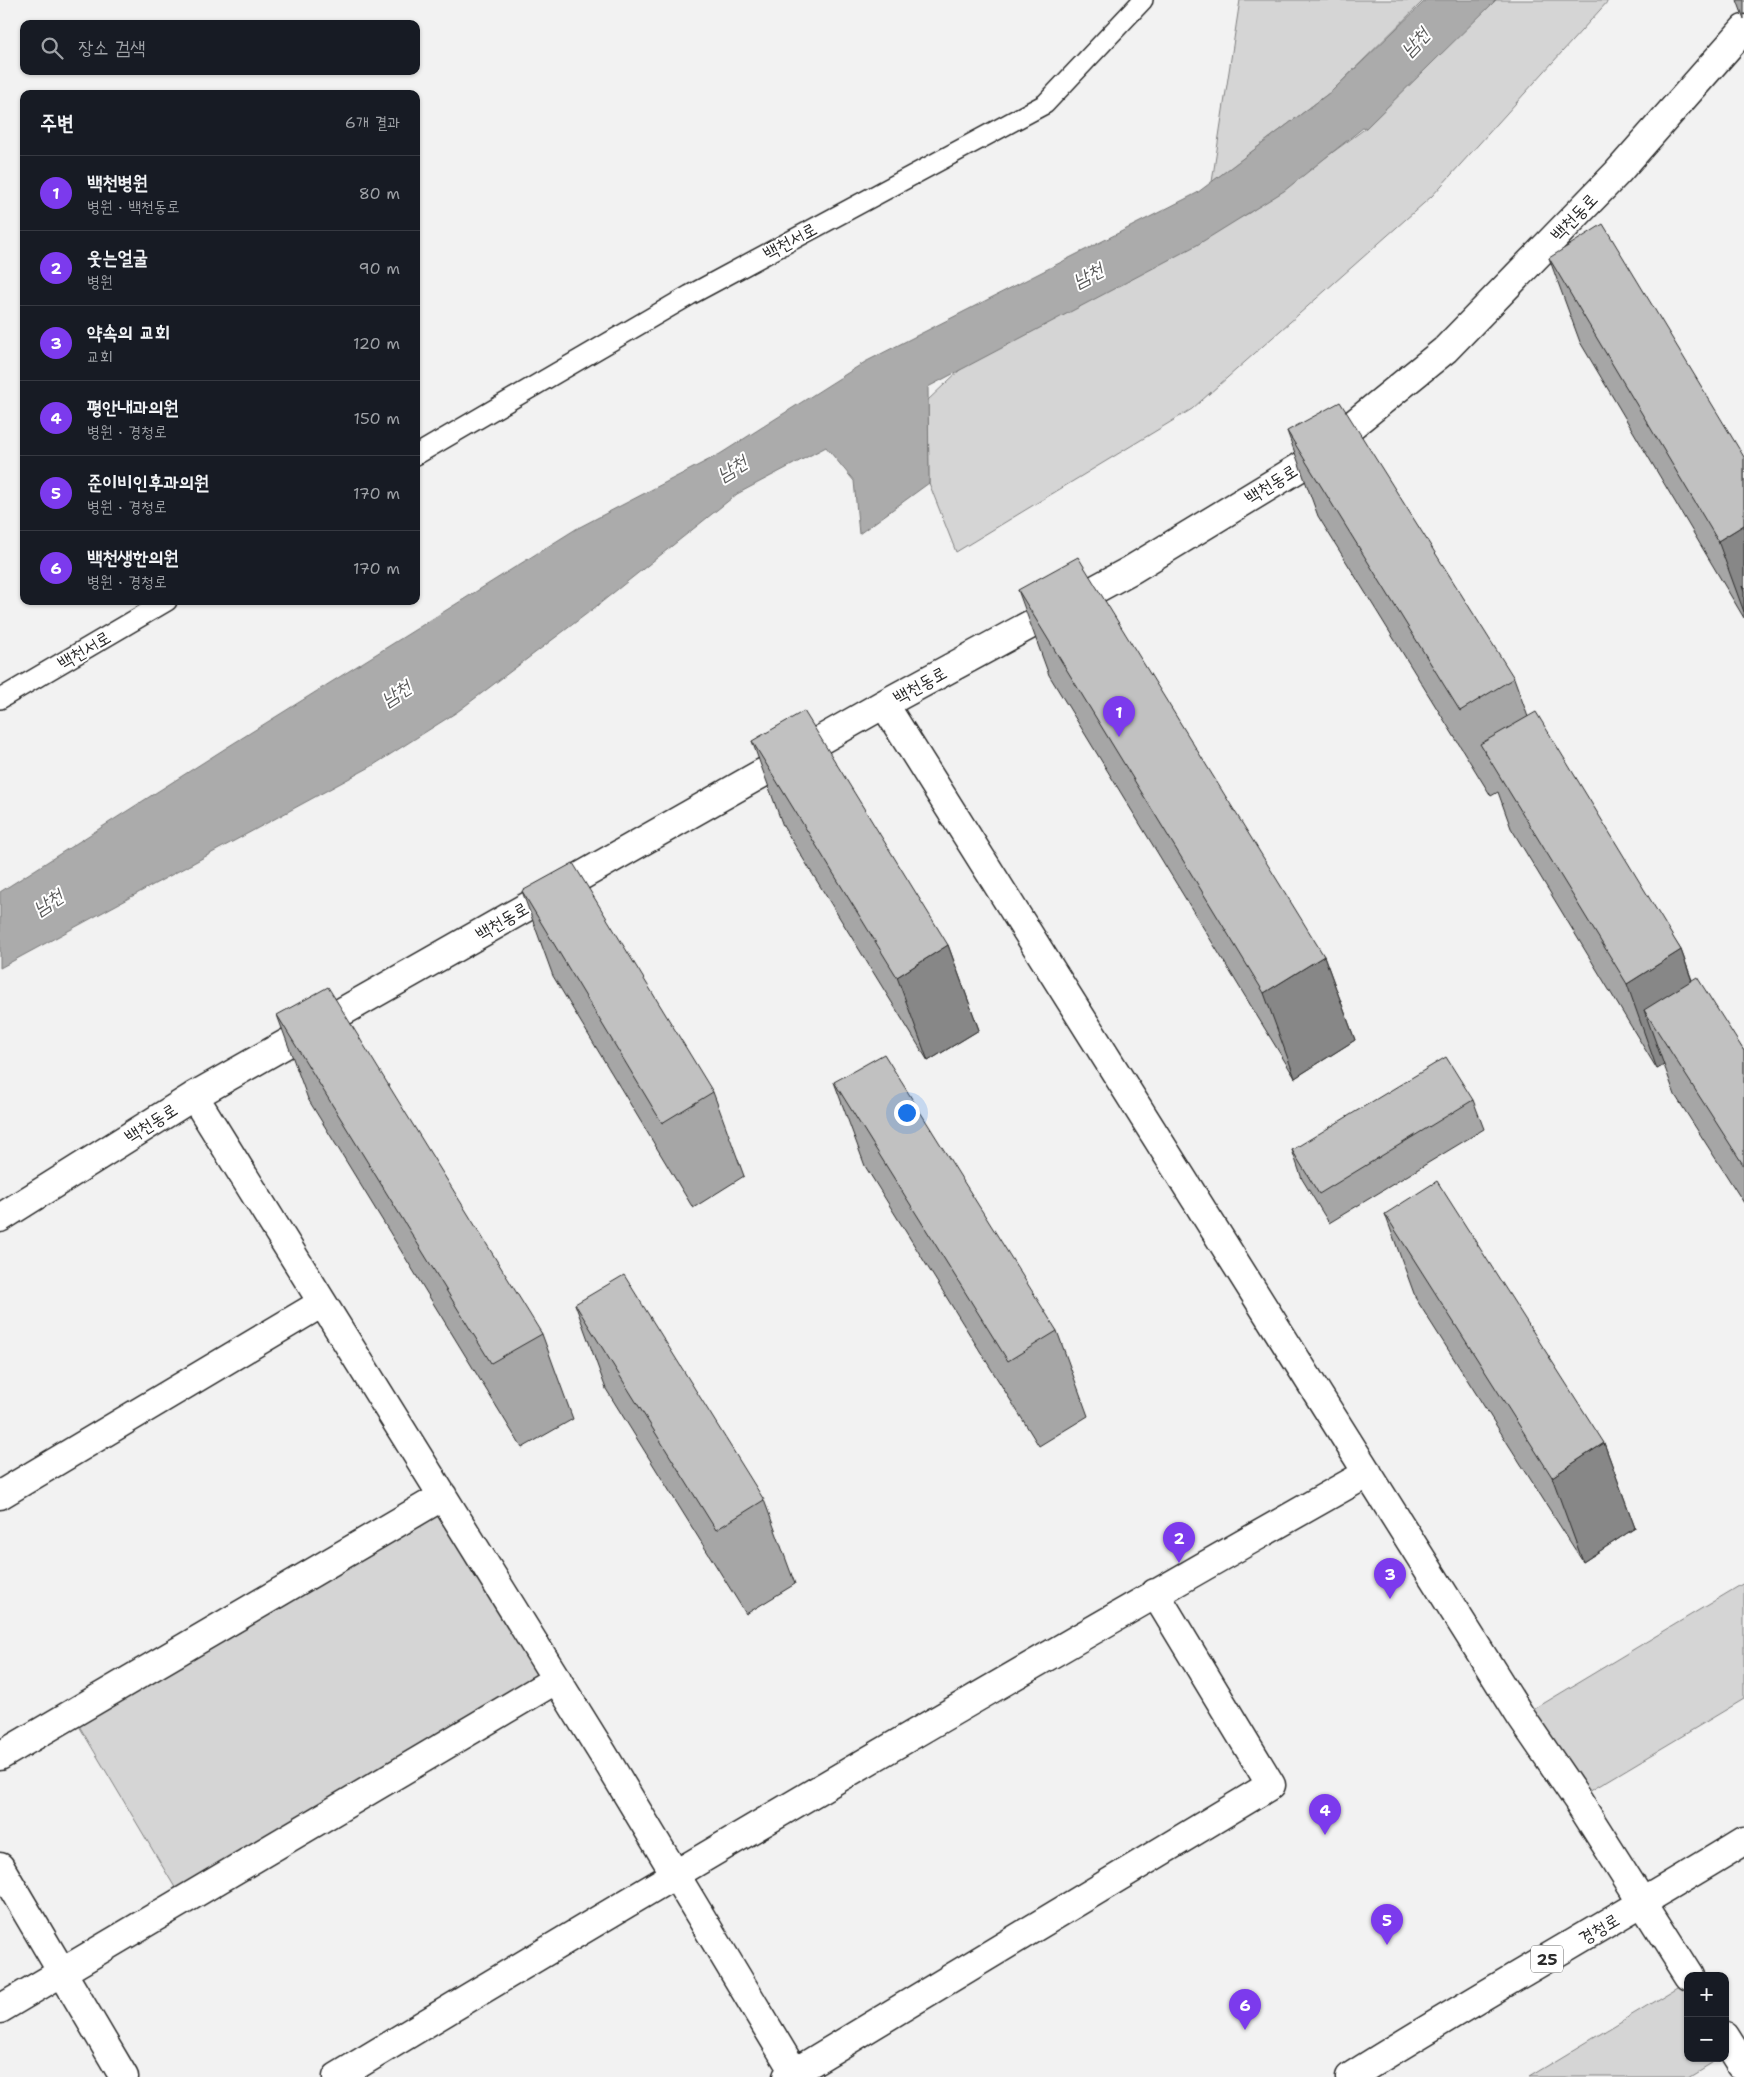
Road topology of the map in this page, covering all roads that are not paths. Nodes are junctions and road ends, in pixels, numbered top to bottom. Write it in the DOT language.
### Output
graph roads {
  1 [pos="1142,0"];
  2 [pos="1744,29"];
  3 [pos="420,453"];
  4 [pos="160,605"];
  5 [pos="0,699"];
  6 [pos="884,704"];
  7 [pos="194,1096"];
  8 [pos="0,1218"];
  9 [pos="322,1303"];
  10 [pos="1368,1473"];
  11 [pos="0,1495"];
  12 [pos="443,1496"];
  13 [pos="1155,1593"];
  14 [pos="557,1679"];
  15 [pos="0,1756"];
  16 [pos="1744,1841"];
  17 [pos="0,1867"];
  18 [pos="674,1874"];
  19 [pos="1642,1904"];
  20 [pos="1686,1972"];
  21 [pos="62,1973"];
  22 [pos="0,2009"];
  23 [pos="1729,2041"];
  24 [pos="1744,2065"];
  25 [pos="790,2075"];
  26 [pos="124,2077"];
  27 [pos="337,2077"];
  28 [pos="1350,2077"];
  1 -- 3 [label="lane, 백천서로"];
  2 -- 6 [label="street, 백천동로"];
  4 -- 5 [label="lane, 백천서로"];
  6 -- 7 [label="street, 백천동로"];
  6 -- 10 [label="street"];
  7 -- 8 [label="street, 백천동로"];
  7 -- 9 [label="street"];
  9 -- 11 [label="street"];
  9 -- 12 [label="street"];
  10 -- 13 [label="street"];
  10 -- 19 [label="street"];
  12 -- 14 [label="street"];
  12 -- 15 [label="street"];
  13 -- 18 [label="street"];
  13 -- 25 [label="street"];
  14 -- 18 [label="street"];
  14 -- 21 [label="street"];
  16 -- 19 [label="street, 경청로 / 25"];
  17 -- 21 [label="street"];
  18 -- 25 [label="street"];
  18 -- 27 [label="street"];
  19 -- 20 [label="street"];
  19 -- 28 [label="street, 경청로 / 25"];
  21 -- 22 [label="street"];
  21 -- 26 [label="street"];
  23 -- 24 [label="street"];
}
